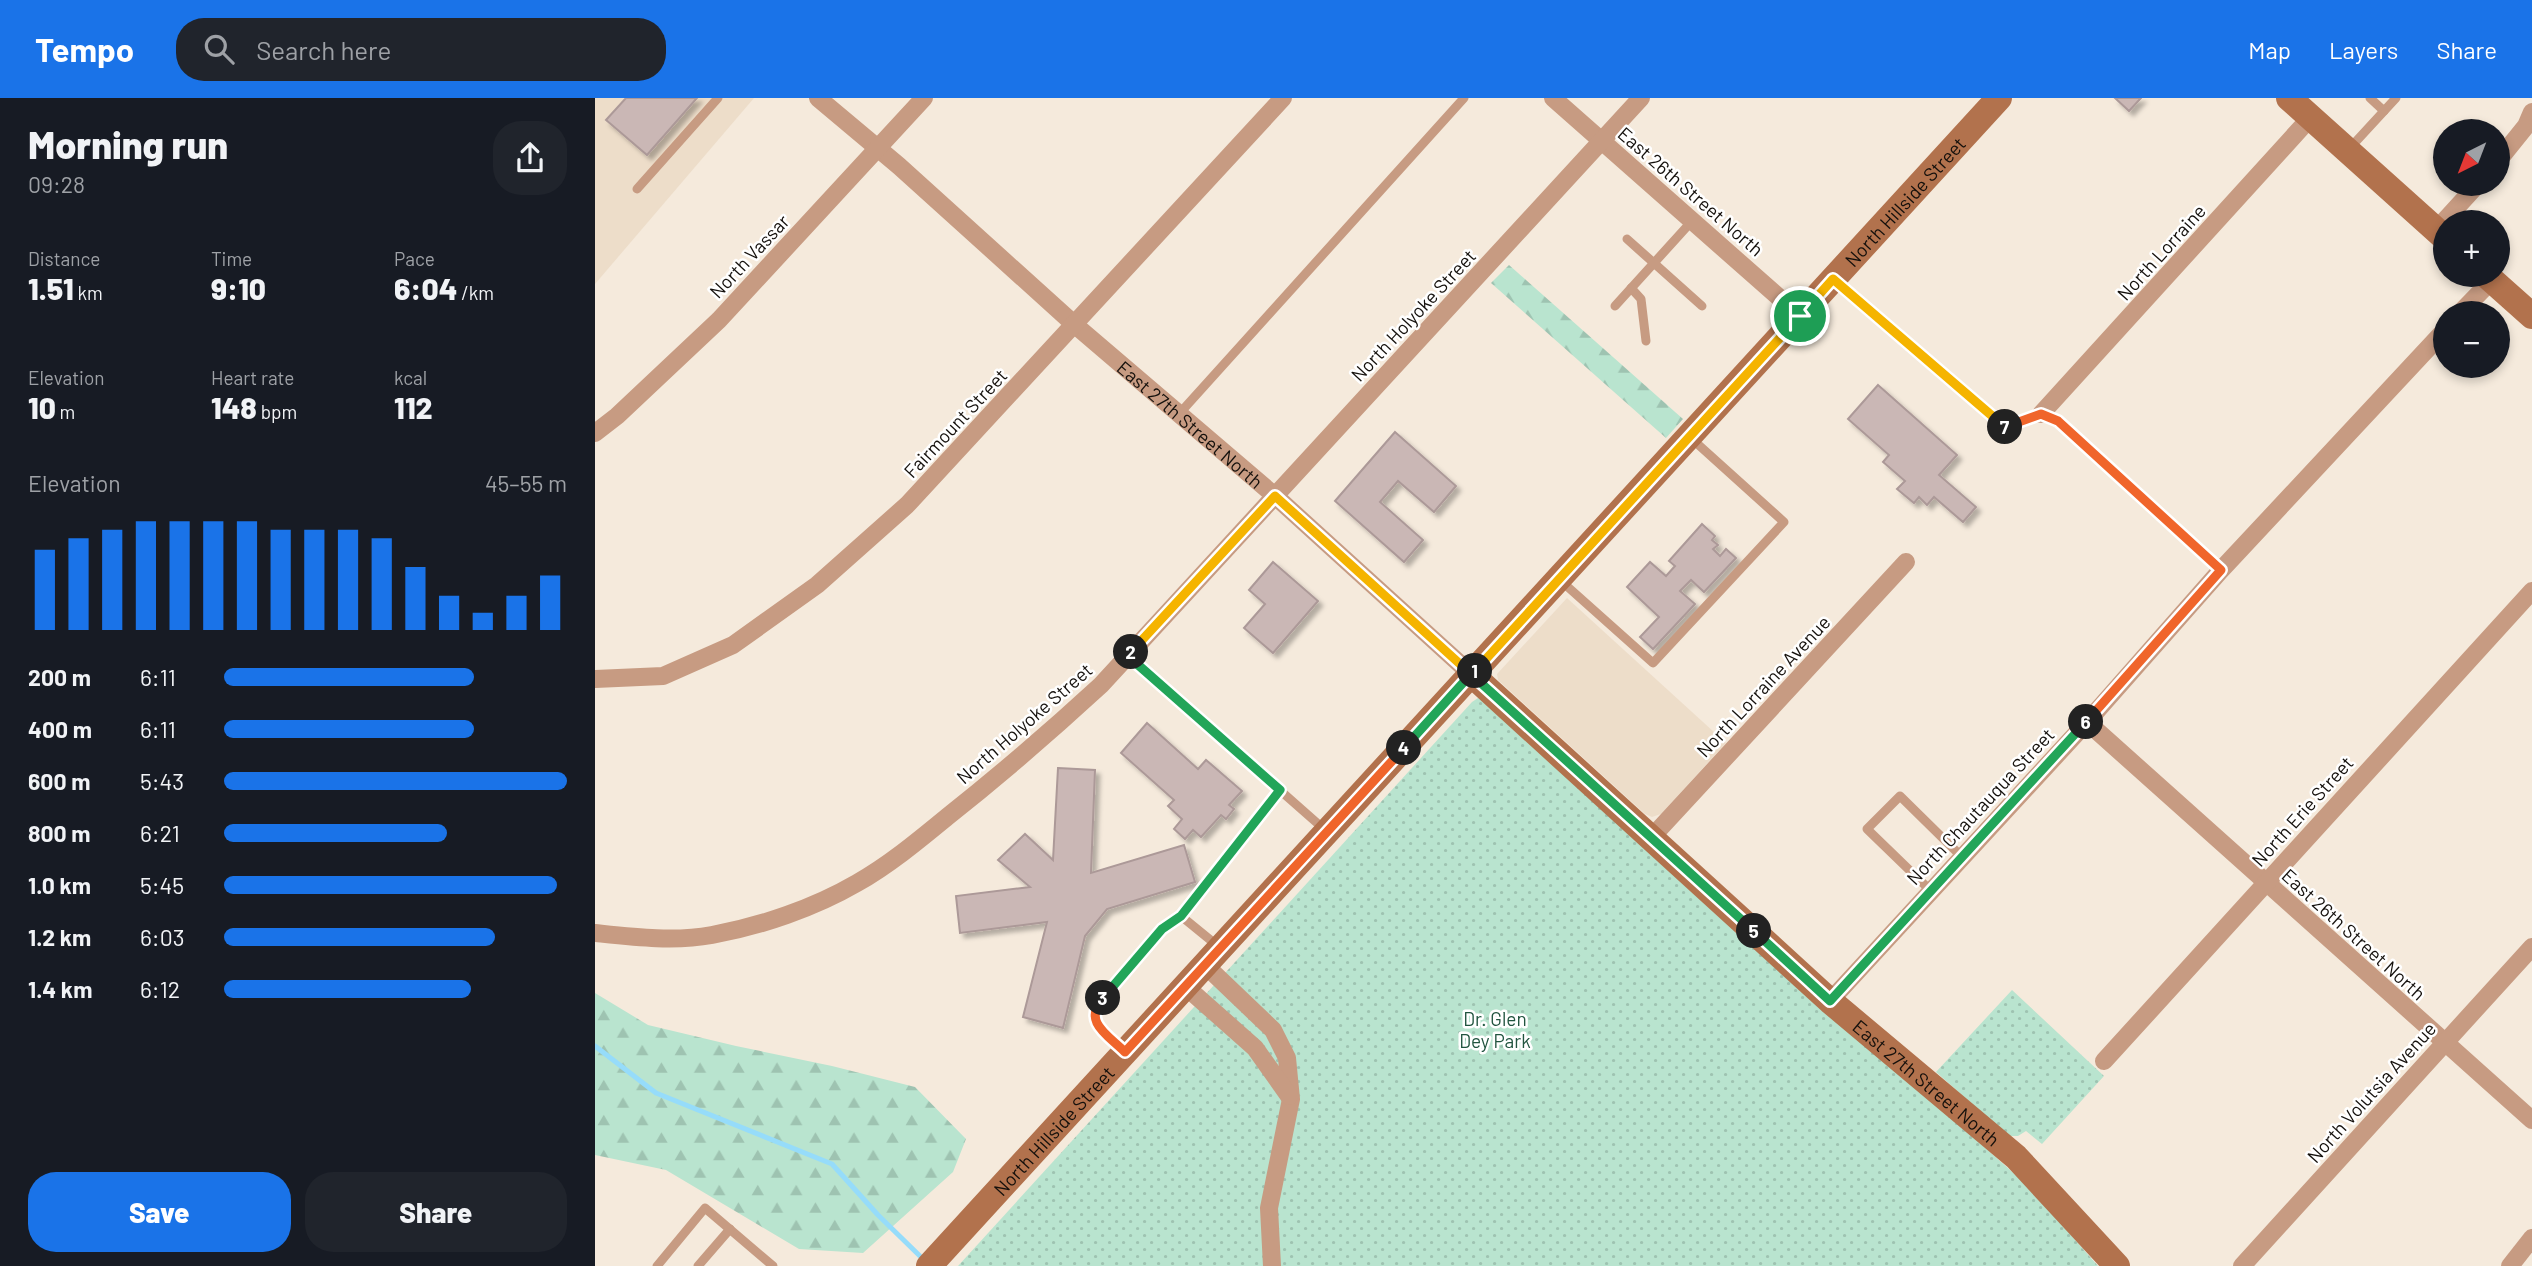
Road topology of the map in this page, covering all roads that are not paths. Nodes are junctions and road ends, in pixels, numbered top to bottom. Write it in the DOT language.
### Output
graph roads {
  1 [pos="718,98"];
  2 [pos="818,98"];
  3 [pos="924,98"];
  4 [pos="1283,98"];
  5 [pos="1464,98"];
  6 [pos="1553,98"];
  7 [pos="1641,98"];
  8 [pos="1999,98"];
  9 [pos="2289,98"];
  10 [pos="2370,98"];
  11 [pos="2396,98"];
  12 [pos="2384,111"];
  13 [pos="2532,112"];
  14 [pos="2311,117"];
  15 [pos="1602,141"];
  16 [pos="2510,146"];
  17 [pos="878,148"];
  18 [pos="2348,150"];
  19 [pos="637,189"];
  20 [pos="2469,196"];
  21 [pos="2458,210"];
  22 [pos="1692,220"];
  23 [pos="2433,228"];
  24 [pos="1627,239"];
  25 [pos="1654,262"];
  26 [pos="1833,279"];
  27 [pos="2481,287"];
  28 [pos="2500,287"];
  29 [pos="1632,288"];
  30 [pos="2470,301"];
  31 [pos="1615,306"];
  32 [pos="1702,306"];
  33 [pos="1800,316"];
  34 [pos="2532,316"];
  35 [pos="1075,325"];
  36 [pos="1646,341"];
  37 [pos="2433,343"];
  38 [pos="1179,414"];
  39 [pos="2041,414"];
  40 [pos="595,433"];
  41 [pos="1690,436"];
  42 [pos="1275,496"];
  43 [pos="1906,562"];
  44 [pos="2221,570"];
  45 [pos="1559,579"];
  46 [pos="2532,591"];
  47 [pos="1128,656"];
  48 [pos="1471,674"];
  49 [pos="595,679"];
  50 [pos="2087,722"];
  51 [pos="1280,790"];
  52 [pos="1327,832"];
  53 [pos="1651,838"];
  54 [pos="1962,857"];
  55 [pos="2265,882"];
  56 [pos="1931,891"];
  57 [pos="1181,916"];
  58 [pos="595,933"];
  59 [pos="2532,947"];
  60 [pos="1212,956"];
  61 [pos="1185,986"];
  62 [pos="1830,1001"];
  63 [pos="2445,1042"];
  64 [pos="1125,1052"];
  65 [pos="2104,1061"];
  66 [pos="1291,1099"];
  67 [pos="2532,1120"];
  68 [pos="730,1229"];
  69 [pos="2532,1238"];
  70 [pos="769,1264"];
  71 [pos="657,1266"];
  72 [pos="698,1266"];
  73 [pos="929,1266"];
  74 [pos="1272,1266"];
  75 [pos="2117,1266"];
  76 [pos="2242,1266"];
  77 [pos="2510,1266"];
  1 -- 19 [label="lane"];
  2 -- 17 [label="street, East 27th Street North"];
  3 -- 17 [label="street, North Vassar"];
  4 -- 35 [label="street, Fairmount Street"];
  5 -- 38 [label="lane"];
  6 -- 15 [label="street, East 26th Street North"];
  7 -- 15 [label="street, North Holyoke Street"];
  8 -- 26 [label="main road, North Hillside Street"];
  9 -- 14 [label="main road"];
  10 -- 12 [label="lane"];
  11 -- 12 [label="lane"];
  12 -- 18 [label="lane"];
  13 -- 16 [label="street"];
  14 -- 18 [label="main road"];
  14 -- 39 [label="street, North Lorraine"];
  15 -- 22 [label="street, East 26th Street North"];
  15 -- 42 [label="street, North Holyoke Street"];
  17 -- 35 [label="street, East 27th Street North"];
  17 -- 40 [label="street, North Vassar"];
  18 -- 23 [label="main road"];
  20 -- 21 [label="street"];
  22 -- 25 [label="lane"];
  22 -- 33 [label="street, East 26th Street North"];
  24 -- 25 [label="lane"];
  25 -- 29 [label="lane"];
  25 -- 32 [label="lane"];
  26 -- 33 [label="main road, North Hillside Street"];
  26 -- 39 [label="lane"];
  27 -- 30 [label="street"];
  28 -- 34 [label="main road"];
  29 -- 31 [label="lane"];
  29 -- 36 [label="lane"];
  33 -- 41 [label="main road, North Hillside Street"];
  35 -- 38 [label="street, East 27th Street North"];
  35 -- 49 [label="street, Fairmount Street"];
  37 -- 44 [label="street, North Chautauqua Street"];
  38 -- 42 [label="street, East 27th Street North"];
  39 -- 44 [label="lane"];
  41 -- 45 [label="main road, North Hillside Street"];
  41 -- 45 [label="lane"];
  42 -- 47 [label="street, North Holyoke Street"];
  42 -- 48 [label="street, East 27th Street North"];
  43 -- 53 [label="street, North Lorraine Avenue"];
  44 -- 50 [label="street, North Chautauqua Street"];
  45 -- 48 [label="main road, North Hillside Street"];
  46 -- 55 [label="street, North Erie Street"];
  47 -- 51 [label="lane"];
  47 -- 58 [label="street, North Holyoke Street"];
  48 -- 52 [label="main road, North Hillside Street"];
  48 -- 53 [label="main road, East 27th Street North"];
  50 -- 54 [label="street, North Chautauqua Street"];
  50 -- 55 [label="street, East 26th Street North"];
  51 -- 52 [label="lane"];
  51 -- 57 [label="lane"];
  52 -- 60 [label="main road, North Hillside Street"];
  53 -- 62 [label="main road, East 27th Street North"];
  54 -- 56 [label="street, North Chautauqua Street"];
  54 -- 56 [label="lane"];
  55 -- 63 [label="street, East 26th Street North"];
  55 -- 65 [label="street, North Erie Street"];
  56 -- 62 [label="street, North Chautauqua Street"];
  57 -- 60 [label="lane"];
  57 -- 64 [label="lane"];
  59 -- 63 [label="street, North Volutsia Avenue"];
  60 -- 61 [label="main road, North Hillside Street"];
  60 -- 66 [label="street"];
  61 -- 64 [label="main road, North Hillside Street"];
  61 -- 66 [label="street"];
  62 -- 75 [label="main road, East 27th Street North"];
  63 -- 67 [label="street, East 26th Street North"];
  63 -- 76 [label="street, North Volutsia Avenue"];
  64 -- 73 [label="main road, North Hillside Street"];
  66 -- 74 [label="street"];
  68 -- 70 [label="lane"];
  68 -- 71 [label="lane"];
  68 -- 72 [label="lane"];
  69 -- 77 [label="street"];
}
